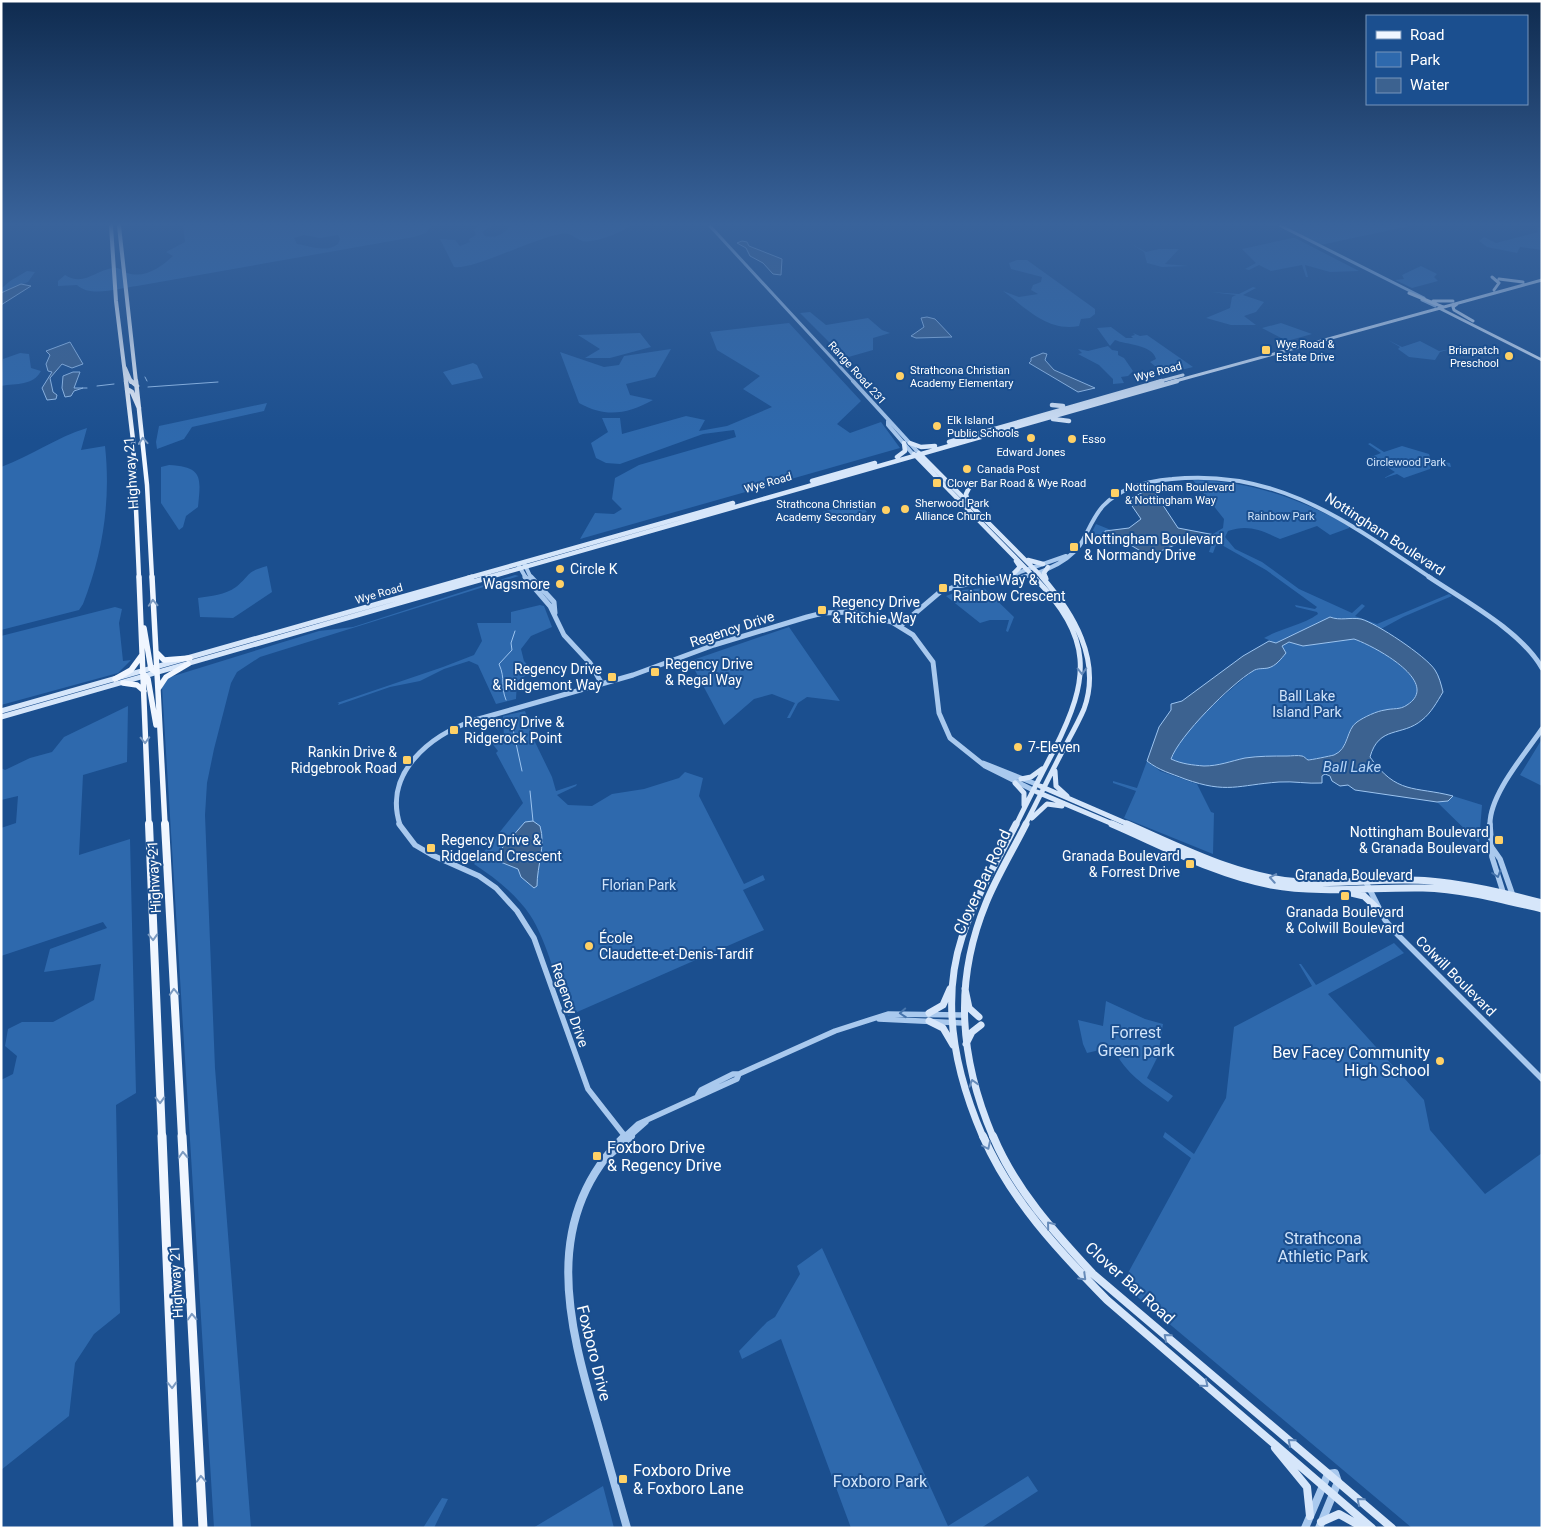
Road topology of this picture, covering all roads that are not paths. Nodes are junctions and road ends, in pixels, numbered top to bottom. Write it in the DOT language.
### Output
graph roads {
  1 [pos="116,297"];
  2 [pos="125,297"];
  3 [pos="775,297"];
  4 [pos="1417,297"];
  5 [pos="1419,297"];
  6 [pos="1423,297"];
  7 [pos="1467,297"];
  8 [pos="1479,297"];
  9 [pos="1420,299"];
  10 [pos="1428,300"];
  11 [pos="1453,301"];
  12 [pos="1458,304"];
  13 [pos="1439,306"];
  14 [pos="1425,310"];
  15 [pos="1455,316"];
  16 [pos="1495,333"];
  17 [pos="1542,358"];
  18 [pos="124,367"];
  19 [pos="137,386"];
  20 [pos="127,389"];
  21 [pos="1080,403"];
  22 [pos="1079,409"];
  23 [pos="140,410"];
  24 [pos="1035,419"];
  25 [pos="888,421"];
  26 [pos="904,443"];
  27 [pos="910,443"];
  28 [pos="935,448"];
  29 [pos="916,453"];
  30 [pos="897,457"];
  31 [pos="892,462"];
  32 [pos="933,466"];
  33 [pos="927,468"];
  34 [pos="969,488"];
  35 [pos="968,501"];
  36 [pos="1012,554"];
  37 [pos="1071,555"];
  38 [pos="1020,556"];
  39 [pos="1043,564"];
  40 [pos="525,565"];
  41 [pos="519,567"];
  42 [pos="1048,567"];
  43 [pos="1032,570"];
  44 [pos="1013,574"];
  45 [pos="1006,578"];
  46 [pos="1053,589"];
  47 [pos="556,613"];
  48 [pos="140,618"];
  49 [pos="900,626"];
  50 [pos="156,652"];
  51 [pos="142,655"];
  52 [pos="189,661"];
  53 [pos="1542,668"];
  54 [pos="155,670"];
  55 [pos="144,675"];
  56 [pos="115,679"];
  57 [pos="123,683"];
  58 [pos="602,684"];
  59 [pos="158,690"];
  60 [pos="144,691"];
  61 [pos="1,711"];
  62 [pos="1,717"];
  63 [pos="1542,729"];
  64 [pos="160,734"];
  65 [pos="980,762"];
  66 [pos="1048,762"];
  67 [pos="1056,763"];
  68 [pos="1021,778"];
  69 [pos="1015,783"];
  70 [pos="1034,787"];
  71 [pos="1042,791"];
  72 [pos="1078,807"];
  73 [pos="1024,809"];
  74 [pos="1024,827"];
  75 [pos="1493,849"];
  76 [pos="1365,880"];
  77 [pos="1368,888"];
  78 [pos="1327,890"];
  79 [pos="1503,892"];
  80 [pos="1513,895"];
  81 [pos="1505,900"];
  82 [pos="1515,902"];
  83 [pos="1542,903"];
  84 [pos="1542,909"];
  85 [pos="1381,912"];
  86 [pos="963,978"];
  87 [pos="953,980"];
  88 [pos="929,1017"];
  89 [pos="952,1018"];
  90 [pos="962,1019"];
  91 [pos="955,1050"];
  92 [pos="965,1051"];
  93 [pos="1542,1079"];
  94 [pos="651,1118"];
  95 [pos="624,1135"];
  96 [pos="606,1158"];
  97 [pos="1266,1436"];
  98 [pos="1328,1474"];
  99 [pos="1338,1482"];
  100 [pos="1323,1485"];
  101 [pos="1334,1495"];
  102 [pos="1310,1516"];
  103 [pos="1320,1525"];
  104 [pos="178,1528"];
  105 [pos="203,1528"];
  106 [pos="627,1528"];
  107 [pos="1305,1528"];
  108 [pos="1364,1528"];
  109 [pos="1372,1528"];
  110 [pos="1392,1528"];
  1 -- 18 [label="main road, Highway 21"];
  2 -- 19 [label="main road, Highway 21"];
  3 -- 25 [label="street, Range Road 231"];
  4 -- 9 [label="street"];
  5 -- 13 [label="main road"];
  6 -- 10 [label="street"];
  7 -- 11 [label="main road, Wye Road"];
  8 -- 12 [label="main road, Wye Road"];
  9 -- 13 [label="street"];
  9 -- 14 [label="main road"];
  10 -- 11 [label="main road"];
  10 -- 13 [label="street"];
  11 -- 13 [label="main road, Wye Road"];
  12 -- 13 [label="main road, Wye Road"];
  12 -- 16 [label="main road"];
  13 -- 14 [label="main road, Wye Road"];
  13 -- 15 [label="main road"];
  13 -- 16 [label="main road"];
  14 -- 15 [label="main road"];
  14 -- 21 [label="main road, Wye Road"];
  14 -- 22 [label="main road, Wye Road"];
  15 -- 17 [label="main road"];
  16 -- 17 [label="main road"];
  18 -- 19 [label="main road"];
  18 -- 20 [label="main road, Highway 21"];
  19 -- 23 [label="main road, Highway 21"];
  20 -- 23 [label="main road"];
  20 -- 48 [label="main road, Highway 21"];
  21 -- 24 [label="main road, Wye Road"];
  21 -- 24 [label="main road"];
  22 -- 24 [label="main road, Wye Road"];
  22 -- 24 [label="main road"];
  50 -- 23 [label="main road, Highway 21, one-way"];
  24 -- 28 [label="main road, Wye Road"];
  25 -- 26 [label="street, Range Road 231"];
  25 -- 27 [label="street, Range Road 231"];
  26 -- 29 [label="street, Range Road 231"];
  26 -- 30 [label="main road"];
  27 -- 28 [label="main road"];
  27 -- 29 [label="street, Range Road 231"];
  28 -- 29 [label="main road, Wye Road"];
  28 -- 32 [label="main road"];
  29 -- 30 [label="main road, Wye Road"];
  29 -- 31 [label="main road, Wye Road"];
  29 -- 32 [label="main road, Clover Bar Road"];
  29 -- 33 [label="main road, Clover Bar Road"];
  30 -- 40 [label="main road, Wye Road"];
  31 -- 33 [label="main road"];
  31 -- 40 [label="main road, Wye Road"];
  32 -- 35 [label="main road, Clover Bar Road"];
  33 -- 36 [label="main road, Clover Bar Road"];
  34 -- 35 [label="main road"];
  35 -- 38 [label="main road, Clover Bar Road"];
  36 -- 43 [label="main road, Clover Bar Road"];
  36 -- 44 [label="main road"];
  37 -- 39 [label="street"];
  37 -- 42 [label="street"];
  37 -- 53 [label="street, Nottingham Boulevard"];
  38 -- 39 [label="main road"];
  38 -- 43 [label="main road, Clover Bar Road"];
  39 -- 43 [label="street"];
  40 -- 41 [label="main road, Wye Road"];
  40 -- 47 [label="street"];
  41 -- 47 [label="street"];
  41 -- 52 [label="main road, Wye Road"];
  42 -- 43 [label="street"];
  42 -- 46 [label="main road"];
  43 -- 44 [label="street"];
  43 -- 45 [label="street"];
  43 -- 46 [label="main road, Clover Bar Road"];
  43 -- 66 [label="main road, Clover Bar Road, one-way"];
  44 -- 45 [label="street"];
  45 -- 49 [label="street"];
  46 -- 67 [label="main road, Clover Bar Road"];
  47 -- 58 [label="street"];
  48 -- 51 [label="main road, Highway 21"];
  48 -- 54 [label="main road"];
  49 -- 58 [label="street, Regency Drive"];
  49 -- 65 [label="street, Regency Drive"];
  50 -- 52 [label="main road"];
  50 -- 54 [label="main road, Highway 21"];
  51 -- 55 [label="main road, Highway 21"];
  51 -- 56 [label="main road"];
  52 -- 54 [label="main road, Wye Road"];
  52 -- 59 [label="main road"];
  54 -- 55 [label="main road, Wye Road"];
  54 -- 59 [label="main road, Highway 21"];
  55 -- 56 [label="main road"];
  55 -- 57 [label="main road"];
  55 -- 60 [label="main road, Highway 21"];
  55 -- 64 [label="main road"];
  56 -- 61 [label="main road"];
  57 -- 60 [label="main road"];
  57 -- 62 [label="main road"];
  58 -- 95 [label="street, Regency Drive"];
  59 -- 64 [label="main road, Highway 21"];
  60 -- 104 [label="main road, Highway 21, one-way"];
  63 -- 75 [label="street"];
  105 -- 64 [label="main road, Highway 21, one-way"];
  65 -- 68 [label="street, Regency Drive"];
  65 -- 69 [label="street, Regency Drive"];
  66 -- 68 [label="main road"];
  66 -- 70 [label="main road, Clover Bar Road"];
  67 -- 71 [label="main road, Clover Bar Road"];
  67 -- 72 [label="main road"];
  68 -- 70 [label="street, Regency Drive"];
  69 -- 70 [label="street, Regency Drive"];
  69 -- 73 [label="main road"];
  70 -- 71 [label="main road, Granada Boulevard"];
  70 -- 73 [label="main road, Clover Bar Road"];
  71 -- 72 [label="main road, Granada Boulevard"];
  71 -- 74 [label="main road, Clover Bar Road"];
  72 -- 74 [label="main road"];
  76 -- 72 [label="main road, Granada Boulevard, one-way"];
  72 -- 78 [label="main road, Granada Boulevard"];
  73 -- 87 [label="main road, Clover Bar Road"];
  74 -- 86 [label="main road, Clover Bar Road"];
  75 -- 79 [label="street, one-way"];
  75 -- 80 [label="street"];
  76 -- 77 [label="street, Colwill Boulevard"];
  76 -- 79 [label="main road, Granada Boulevard"];
  77 -- 78 [label="main road, Granada Boulevard"];
  77 -- 81 [label="main road, Granada Boulevard"];
  77 -- 85 [label="street, Colwill Boulevard"];
  78 -- 85 [label="main road"];
  79 -- 80 [label="main road, Granada Boulevard"];
  79 -- 81 [label="street"];
  80 -- 82 [label="street"];
  80 -- 83 [label="main road, Granada Boulevard"];
  81 -- 82 [label="main road, Granada Boulevard"];
  82 -- 84 [label="main road, Granada Boulevard"];
  85 -- 93 [label="street, Colwill Boulevard"];
  86 -- 90 [label="main road, Clover Bar Road"];
  86 -- 92 [label="main road"];
  87 -- 88 [label="main road"];
  87 -- 89 [label="main road, Clover Bar Road"];
  88 -- 89 [label="street, Foxboro Drive"];
  88 -- 91 [label="main road"];
  88 -- 94 [label="street, Foxboro Drive"];
  89 -- 90 [label="street, Foxboro Drive"];
  89 -- 91 [label="main road, Clover Bar Road"];
  90 -- 92 [label="main road, Clover Bar Road"];
  91 -- 97 [label="main road, Clover Bar Road, one-way"];
  98 -- 92 [label="main road, Clover Bar Road, one-way"];
  94 -- 95 [label="street, Foxboro Drive"];
  94 -- 96 [label="street, Foxboro Drive"];
  95 -- 96 [label="street, Foxboro Drive"];
  96 -- 106 [label="street, Foxboro Drive"];
  97 -- 100 [label="main road, Clover Bar Road"];
  97 -- 102 [label="main road"];
  98 -- 99 [label="main road, Clover Bar Road"];
  98 -- 100 [label="street"];
  99 -- 101 [label="street"];
  110 -- 99 [label="main road, Clover Bar Road, one-way"];
  100 -- 101 [label="main road, Clover Bar Road"];
  100 -- 102 [label="street"];
  101 -- 103 [label="street"];
  101 -- 109 [label="main road, Clover Bar Road"];
  102 -- 107 [label="street"];
  103 -- 108 [label="main road"];
}
